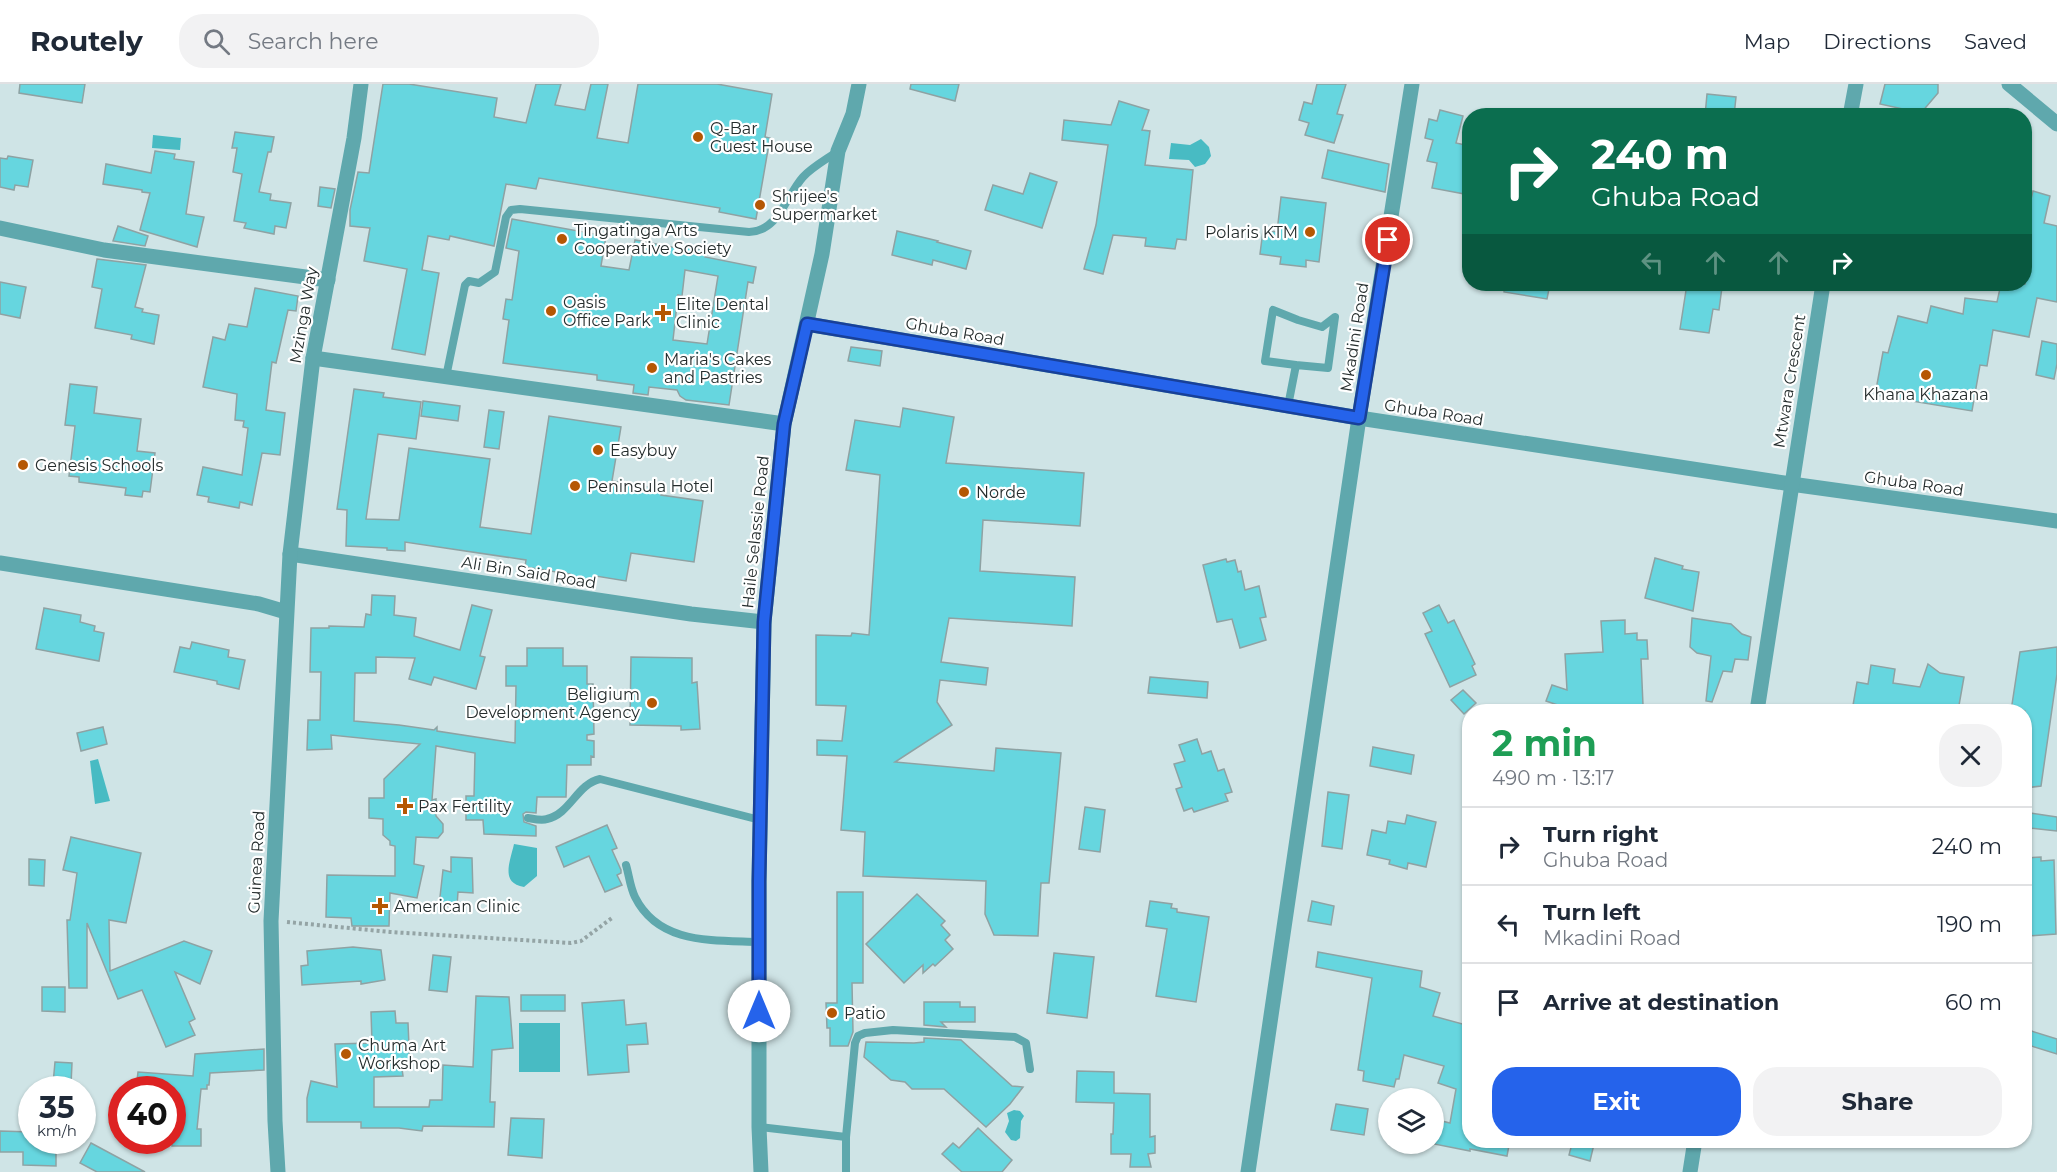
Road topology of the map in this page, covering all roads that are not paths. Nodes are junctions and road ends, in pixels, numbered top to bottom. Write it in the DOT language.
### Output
graph roads {
  1 [pos="362,84"];
  2 [pos="859,84"];
  3 [pos="1412,84"];
  4 [pos="1856,84"];
  5 [pos="2009,84"];
  6 [pos="1852,108"];
  7 [pos="2057,124"];
  8 [pos="838,150"];
  9 [pos="0,228"];
  10 [pos="328,280"];
  11 [pos="1822,291"];
  12 [pos="807,324"];
  13 [pos="313,358"];
  14 [pos="1296,365"];
  15 [pos="446,376"];
  16 [pos="1288,406"];
  17 [pos="1359,418"];
  18 [pos="784,424"];
  19 [pos="1791,484"];
  20 [pos="2057,521"];
  21 [pos="290,554"];
  22 [pos="0,563"];
  23 [pos="286,612"];
  24 [pos="764,622"];
  25 [pos="1759,704"];
  26 [pos="528,818"];
  27 [pos="760,820"];
  28 [pos="626,865"];
  29 [pos="759,942"];
  30 [pos="1030,1069"];
  31 [pos="759,1127"];
  32 [pos="846,1137"];
  33 [pos="1694,1148"];
  34 [pos="278,1172"];
  35 [pos="761,1172"];
  36 [pos="846,1172"];
  37 [pos="1248,1172"];
  38 [pos="1690,1172"];
  1 -- 10 [label="street, Mzinga Way"];
  2 -- 8 [label="street, Haile Selassie Road"];
  3 -- 17 [label="street, Mkadini Road"];
  4 -- 6 [label="street"];
  5 -- 7 [label="street"];
  8 -- 12 [label="street, Haile Selassie Road"];
  8 -- 15 [label="lane"];
  9 -- 10 [label="street"];
  10 -- 13 [label="street, Mzinga Way"];
  11 -- 19 [label="street, Mtwara Crescent"];
  12 -- 16 [label="street, Ghuba Road"];
  12 -- 18 [label="street, Haile Selassie Road"];
  13 -- 15 [label="street"];
  13 -- 21 [label="street, Mzinga Way"];
  14 -- 14 [label="lane"];
  14 -- 16 [label="lane"];
  15 -- 18 [label="street"];
  16 -- 17 [label="street, Ghuba Road"];
  17 -- 19 [label="street, Ghuba Road"];
  17 -- 37 [label="street, Mkadini Road"];
  18 -- 24 [label="street, Haile Selassie Road"];
  19 -- 20 [label="street, Ghuba Road"];
  19 -- 25 [label="street, Mtwara Crescent"];
  21 -- 23 [label="street, Guinea Road"];
  21 -- 24 [label="street, Ali Bin Said Road"];
  22 -- 23 [label="street"];
  23 -- 34 [label="street, Guinea Road"];
  24 -- 27 [label="street, Haile Selassie Road"];
  26 -- 27 [label="lane"];
  27 -- 29 [label="street, Haile Selassie Road"];
  28 -- 29 [label="lane"];
  29 -- 31 [label="street, Haile Selassie Road"];
  30 -- 32 [label="lane"];
  31 -- 32 [label="lane"];
  31 -- 35 [label="street, Haile Selassie Road"];
  32 -- 36 [label="lane"];
  33 -- 38 [label="street"];
}
